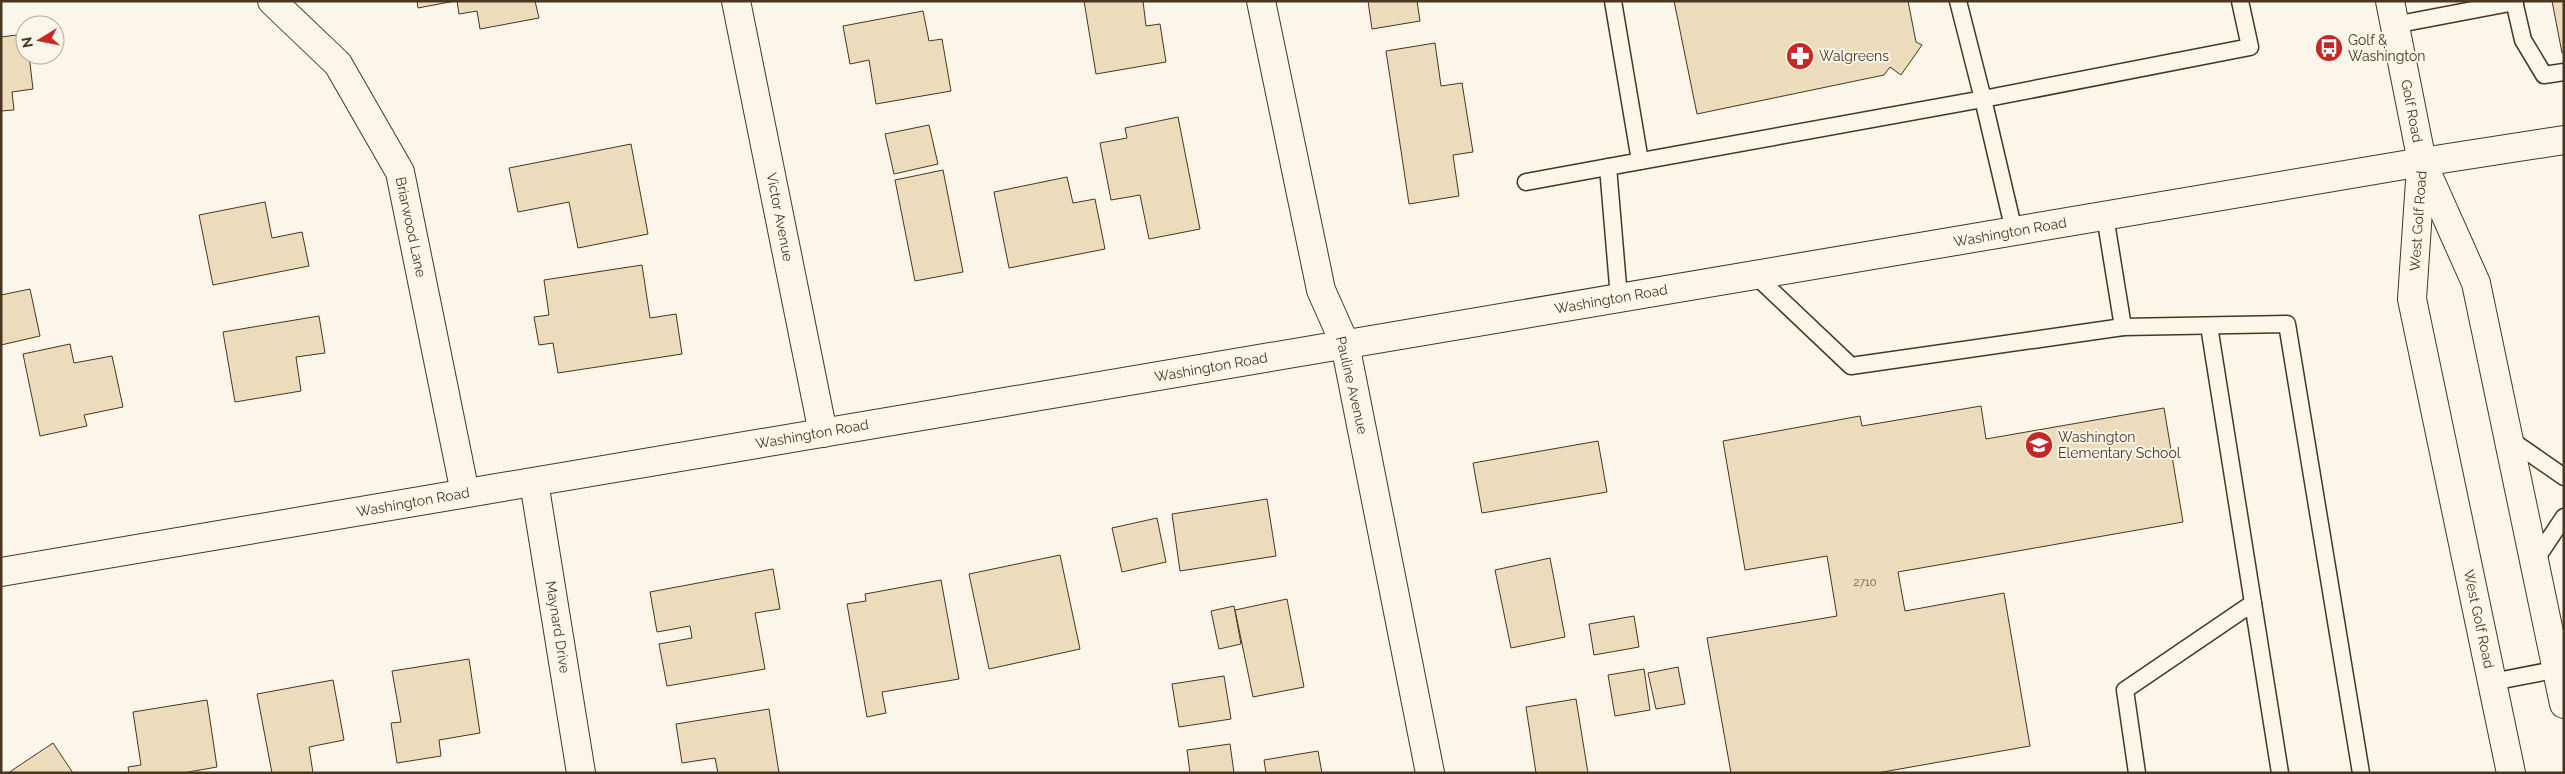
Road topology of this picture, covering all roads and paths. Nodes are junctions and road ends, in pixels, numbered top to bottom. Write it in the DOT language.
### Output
graph roads {
  1 [pos="272,1"];
  2 [pos="736,1"];
  3 [pos="1261,1"];
  4 [pos="1613,1"];
  5 [pos="1958,1"];
  6 [pos="2240,1"];
  7 [pos="2514,2"];
  8 [pos="2392,13"];
  9 [pos="2564,72"];
  10 [pos="1984,99"];
  11 [pos="2564,140"];
  12 [pos="1640,161"];
  13 [pos="2422,162"];
  14 [pos="1608,167"];
  15 [pos="1526,182"];
  16 [pos="2105,216"];
  17 [pos="2014,231"];
  18 [pos="1756,275"];
  19 [pos="1620,298"];
  20 [pos="2209,326"];
  21 [pos="2123,327"];
  22 [pos="1345,344"];
  23 [pos="823,432"];
  24 [pos="2508,438"];
  25 [pos="2564,477"];
  26 [pos="534,482"];
  27 [pos="465,493"];
  28 [pos="2564,517"];
  29 [pos="2534,562"];
  30 [pos="1,572"];
  31 [pos="2253,604"];
  32 [pos="2560,668"];
  33 [pos="2492,682"];
  34 [pos="2564,704"];
  35 [pos="581,773"];
  36 [pos="1430,773"];
  37 [pos="2137,773"];
  38 [pos="2280,773"];
  39 [pos="2361,773"];
  40 [pos="2511,773"];
  1 -- 27 [label="street, Briarwood Lane"];
  2 -- 23 [label="street, Victor Avenue"];
  3 -- 22 [label="street, Pauline Avenue"];
  4 -- 12 [label="lane"];
  5 -- 10 [label="lane"];
  6 -- 10 [label="lane"];
  7 -- 8 [label="lane"];
  7 -- 9 [label="lane"];
  8 -- 13 [label="street, Golf Road"];
  10 -- 12 [label="lane"];
  10 -- 17 [label="lane"];
  11 -- 13 [label="street, Washington Road"];
  12 -- 14 [label="lane"];
  13 -- 16 [label="street, Washington Road"];
  13 -- 24 [label="street, West Golf Road"];
  13 -- 33 [label="street, West Golf Road"];
  14 -- 15 [label="lane"];
  14 -- 19 [label="lane"];
  16 -- 17 [label="street, Washington Road"];
  16 -- 21 [label="lane"];
  17 -- 18 [label="street, Washington Road"];
  18 -- 19 [label="street, Washington Road"];
  18 -- 21 [label="lane"];
  19 -- 22 [label="street, Washington Road"];
  20 -- 21 [label="lane"];
  20 -- 31 [label="lane"];
  20 -- 39 [label="lane"];
  22 -- 23 [label="street, Washington Road"];
  22 -- 36 [label="street, Pauline Avenue"];
  23 -- 26 [label="street, Washington Road"];
  24 -- 25 [label="lane"];
  24 -- 29 [label="street, West Golf Road"];
  26 -- 27 [label="street, Washington Road"];
  26 -- 35 [label="street, Maynard Drive"];
  27 -- 30 [label="street, Washington Road"];
  28 -- 29 [label="lane"];
  29 -- 32 [label="street, West Golf Road"];
  31 -- 37 [label="lane"];
  31 -- 38 [label="lane"];
  32 -- 33 [label="lane"];
  32 -- 34 [label="street, West Golf Road"];
  33 -- 40 [label="street, West Golf Road"];
}
